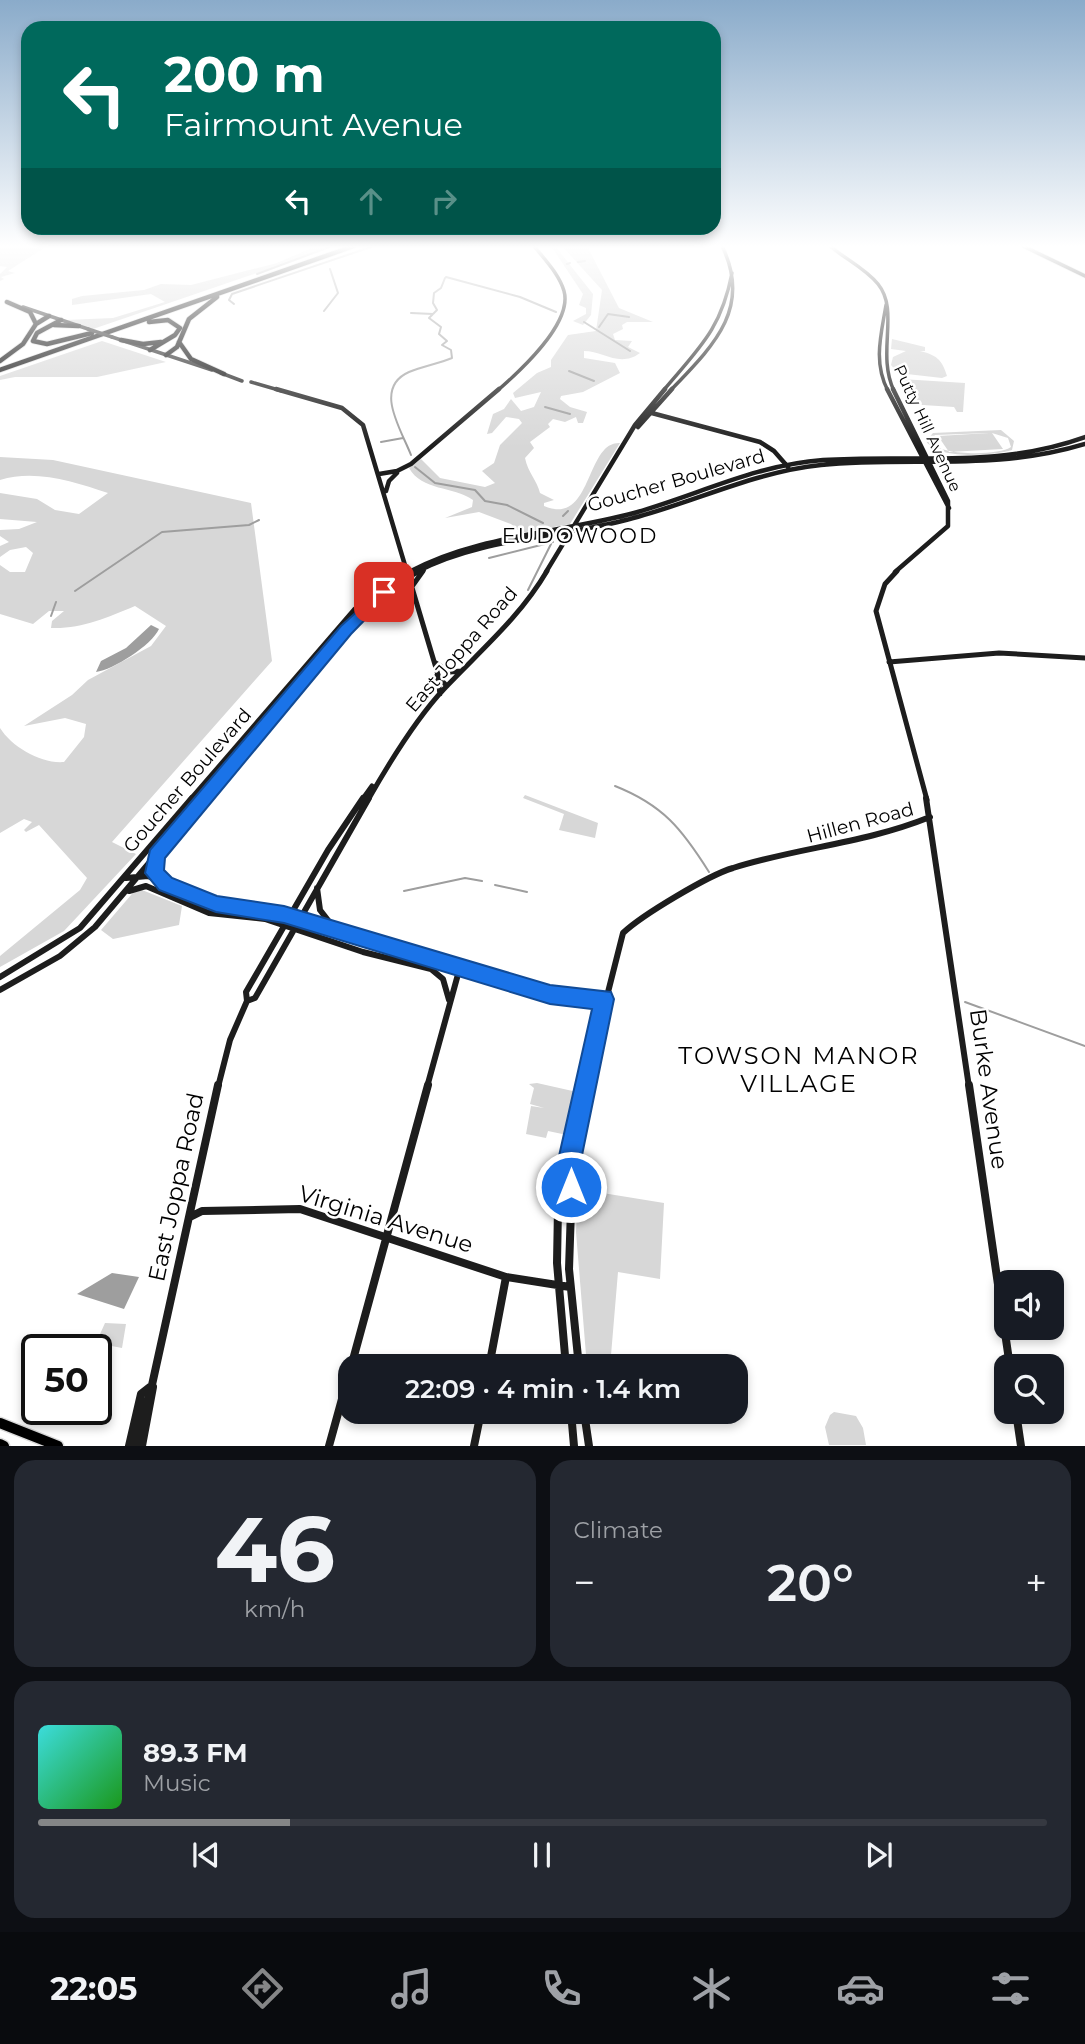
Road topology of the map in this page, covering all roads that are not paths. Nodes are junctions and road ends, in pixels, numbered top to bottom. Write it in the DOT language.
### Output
graph roads {
  1 [pos="31,313"];
  2 [pos="41,313"];
  3 [pos="153,313"];
  4 [pos="156,313"];
  5 [pos="196,313"];
  6 [pos="562,313"];
  7 [pos="724,313"];
  8 [pos="885,313"];
  9 [pos="887,313"];
  10 [pos="49,316"];
  11 [pos="61,320"];
  12 [pos="36,324"];
  13 [pos="79,326"];
  14 [pos="47,327"];
  15 [pos="718,328"];
  16 [pos="98,333"];
  17 [pos="121,340"];
  18 [pos="168,340"];
  19 [pos="179,342"];
  20 [pos="150,350"];
  21 [pos="166,355"];
  22 [pos="0,366"];
  23 [pos="224,374"];
  24 [pos="649,411"];
  25 [pos="1085,437"];
  26 [pos="1085,444"];
  27 [pos="915,447"];
  28 [pos="924,450"];
  29 [pos="420,456"];
  30 [pos="908,458"];
  31 [pos="922,461"];
  32 [pos="929,461"];
  33 [pos="945,461"];
  34 [pos="902,463"];
  35 [pos="406,467"];
  36 [pos="788,467"];
  37 [pos="931,471"];
  38 [pos="379,474"];
  39 [pos="386,494"];
  40 [pos="949,508"];
  41 [pos="585,511"];
  42 [pos="598,521"];
  43 [pos="577,525"];
  44 [pos="573,532"];
  45 [pos="556,536"];
  46 [pos="565,545"];
  47 [pos="406,560"];
  48 [pos="424,566"];
  49 [pos="409,573"];
  50 [pos="391,583"];
  51 [pos="413,586"];
  52 [pos="939,657"];
  53 [pos="1085,658"];
  54 [pos="889,662"];
  55 [pos="435,663"];
  56 [pos="461,671"];
  57 [pos="437,672"];
  58 [pos="447,686"];
  59 [pos="440,694"];
  60 [pos="383,773"];
  61 [pos="930,817"];
  62 [pos="156,855"];
  63 [pos="139,875"];
  64 [pos="122,881"];
  65 [pos="165,884"];
  66 [pos="317,887"];
  67 [pos="120,898"];
  68 [pos="289,916"];
  69 [pos="298,919"];
  70 [pos="284,926"];
  71 [pos="293,929"];
  72 [pos="349,935"];
  73 [pos="398,961"];
  74 [pos="460,967"];
  75 [pos="0,977"];
  76 [pos="0,990"];
  77 [pos="604,999"];
  78 [pos="247,1001"];
  79 [pos="450,1003"];
  80 [pos="568,1165"];
  81 [pos="190,1217"];
  82 [pos="386,1238"];
  83 [pos="506,1277"];
  84 [pos="560,1286"];
  85 [pos="570,1287"];
  86 [pos="354,1354"];
  87 [pos="491,1354"];
  88 [pos="565,1354"];
  89 [pos="578,1354"];
  90 [pos="1008,1354"];
  91 [pos="152,1385"];
  92 [pos="338,1413"];
  93 [pos="0,1423"];
  94 [pos="479,1424"];
  95 [pos="572,1424"];
  96 [pos="586,1424"];
  97 [pos="1018,1424"];
  98 [pos="145,1434"];
  99 [pos="58,1446"];
  100 [pos="129,1446"];
  101 [pos="135,1446"];
  102 [pos="142,1446"];
  103 [pos="329,1446"];
  104 [pos="474,1446"];
  105 [pos="575,1446"];
  106 [pos="589,1446"];
  107 [pos="1021,1446"];
  1 -- 12 [label="highway"];
  2 -- 10 [label="main road"];
  3 -- 16 [label="highway"];
  4 -- 16 [label="highway"];
  5 -- 19 [label="highway"];
  6 -- 29 [label="main road"];
  7 -- 15 [label="main road, East Joppa Road"];
  8 -- 27 [label="main road, Putty Hill Avenue"];
  9 -- 28 [label="street, Putty Hill Avenue"];
  10 -- 11 [label="main road"];
  10 -- 12 [label="highway"];
  11 -- 13 [label="main road"];
  11 -- 14 [label="highway"];
  12 -- 22 [label="highway"];
  13 -- 14 [label="highway"];
  13 -- 17 [label="main road, bridge"];
  14 -- 16 [label="highway"];
  15 -- 24 [label="main road, East Joppa Road"];
  15 -- 24 [label="main road, East Joppa Road"];
  16 -- 18 [label="highway"];
  16 -- 22 [label="highway"];
  17 -- 18 [label="highway"];
  17 -- 20 [label="main road"];
  18 -- 20 [label="highway"];
  19 -- 21 [label="highway"];
  19 -- 23 [label="highway"];
  20 -- 21 [label="main road"];
  21 -- 23 [label="main road"];
  23 -- 38 [label="main road"];
  24 -- 36 [label="main road"];
  24 -- 41 [label="street, East Joppa Road"];
  25 -- 33 [label="main road, Goucher Boulevard"];
  26 -- 33 [label="main road, Goucher Boulevard"];
  27 -- 30 [label="main road"];
  27 -- 31 [label="main road, Putty Hill Avenue"];
  28 -- 32 [label="street, Putty Hill Avenue"];
  28 -- 33 [label="main road"];
  29 -- 35 [label="main road"];
  29 -- 38 [label="main road"];
  30 -- 31 [label="main road, Goucher Boulevard"];
  30 -- 36 [label="main road, Goucher Boulevard"];
  31 -- 32 [label="street, Goucher Boulevard"];
  31 -- 34 [label="main road, Goucher Boulevard"];
  31 -- 37 [label="main road, Putty Hill Avenue"];
  32 -- 33 [label="main road, Goucher Boulevard"];
  32 -- 37 [label="main road, Putty Hill Avenue"];
  33 -- 37 [label="street"];
  34 -- 36 [label="main road, Goucher Boulevard"];
  34 -- 37 [label="main road"];
  35 -- 38 [label="main road"];
  35 -- 39 [label="main road"];
  36 -- 42 [label="main road, Goucher Boulevard"];
  36 -- 44 [label="main road, Goucher Boulevard"];
  37 -- 40 [label="main road, Putty Hill Avenue"];
  38 -- 39 [label="main road"];
  39 -- 47 [label="street"];
  40 -- 54 [label="main road, Hillen Road"];
  41 -- 42 [label="main road"];
  41 -- 43 [label="main road, East Joppa Road"];
  42 -- 43 [label="main road, Goucher Boulevard"];
  43 -- 44 [label="main road, East Joppa Road"];
  43 -- 48 [label="main road, Goucher Boulevard"];
  44 -- 45 [label="street, Goucher Boulevard"];
  44 -- 46 [label="main road, East Joppa Road"];
  45 -- 46 [label="main road"];
  45 -- 48 [label="main road, Goucher Boulevard"];
  46 -- 56 [label="main road, East Joppa Road"];
  47 -- 48 [label="main road"];
  47 -- 49 [label="main road"];
  47 -- 50 [label="main road"];
  48 -- 49 [label="main road, Goucher Boulevard"];
  48 -- 51 [label="main road"];
  49 -- 50 [label="street, Goucher Boulevard"];
  49 -- 51 [label="street"];
  50 -- 51 [label="main road"];
  50 -- 62 [label="main road, Goucher Boulevard"];
  50 -- 64 [label="main road, Goucher Boulevard"];
  51 -- 55 [label="main road"];
  52 -- 53 [label="main road"];
  52 -- 54 [label="street"];
  54 -- 61 [label="main road, Hillen Road"];
  55 -- 56 [label="main road"];
  55 -- 57 [label="main road"];
  56 -- 58 [label="main road, East Joppa Road"];
  57 -- 58 [label="main road"];
  57 -- 59 [label="main road"];
  58 -- 59 [label="main road, East Joppa Road"];
  59 -- 60 [label="main road, East Joppa Road"];
  60 -- 66 [label="main road, East Joppa Road"];
  60 -- 68 [label="main road, East Joppa Road"];
  61 -- 77 [label="main road, Hillen Road"];
  61 -- 90 [label="main road, Burke Avenue"];
  62 -- 63 [label="main road, Goucher Boulevard"];
  62 -- 65 [label="main road"];
  63 -- 64 [label="main road"];
  63 -- 65 [label="main road"];
  63 -- 67 [label="main road, Goucher Boulevard"];
  64 -- 75 [label="main road, Goucher Boulevard"];
  65 -- 68 [label="main road"];
  66 -- 69 [label="main road, East Joppa Road"];
  66 -- 72 [label="main road"];
  67 -- 70 [label="main road"];
  67 -- 76 [label="main road, Goucher Boulevard"];
  68 -- 69 [label="main road"];
  68 -- 70 [label="main road, East Joppa Road"];
  69 -- 71 [label="main road, East Joppa Road"];
  69 -- 72 [label="main road"];
  70 -- 71 [label="main road"];
  70 -- 78 [label="main road, East Joppa Road"];
  71 -- 73 [label="main road"];
  71 -- 78 [label="main road, East Joppa Road"];
  72 -- 74 [label="main road"];
  73 -- 74 [label="main road"];
  73 -- 79 [label="main road"];
  74 -- 77 [label="main road"];
  74 -- 79 [label="main road"];
  77 -- 80 [label="main road, Hillen Road"];
  78 -- 81 [label="main road, East Joppa Road"];
  79 -- 82 [label="street"];
  80 -- 84 [label="main road"];
  80 -- 85 [label="main road"];
  81 -- 82 [label="main road, Virginia Avenue"];
  81 -- 91 [label="main road, East Joppa Road"];
  82 -- 83 [label="street, Virginia Avenue"];
  82 -- 86 [label="main road"];
  83 -- 84 [label="main road, Virginia Avenue"];
  83 -- 87 [label="street"];
  84 -- 85 [label="main road, Virginia Avenue"];
  84 -- 88 [label="street"];
  85 -- 89 [label="main road"];
  91 -- 98 [label="main road, East Joppa Road"];
  91 -- 100 [label="main road, East Joppa Road"];
  91 -- 101 [label="main road, East Joppa Road"];
  92 -- 103 [label="main road"];
  93 -- 99 [label="main road"];
  94 -- 104 [label="main road"];
  95 -- 105 [label="main road"];
  96 -- 106 [label="main road"];
  97 -- 107 [label="main road"];
  98 -- 102 [label="street, East Joppa Road"];
}
